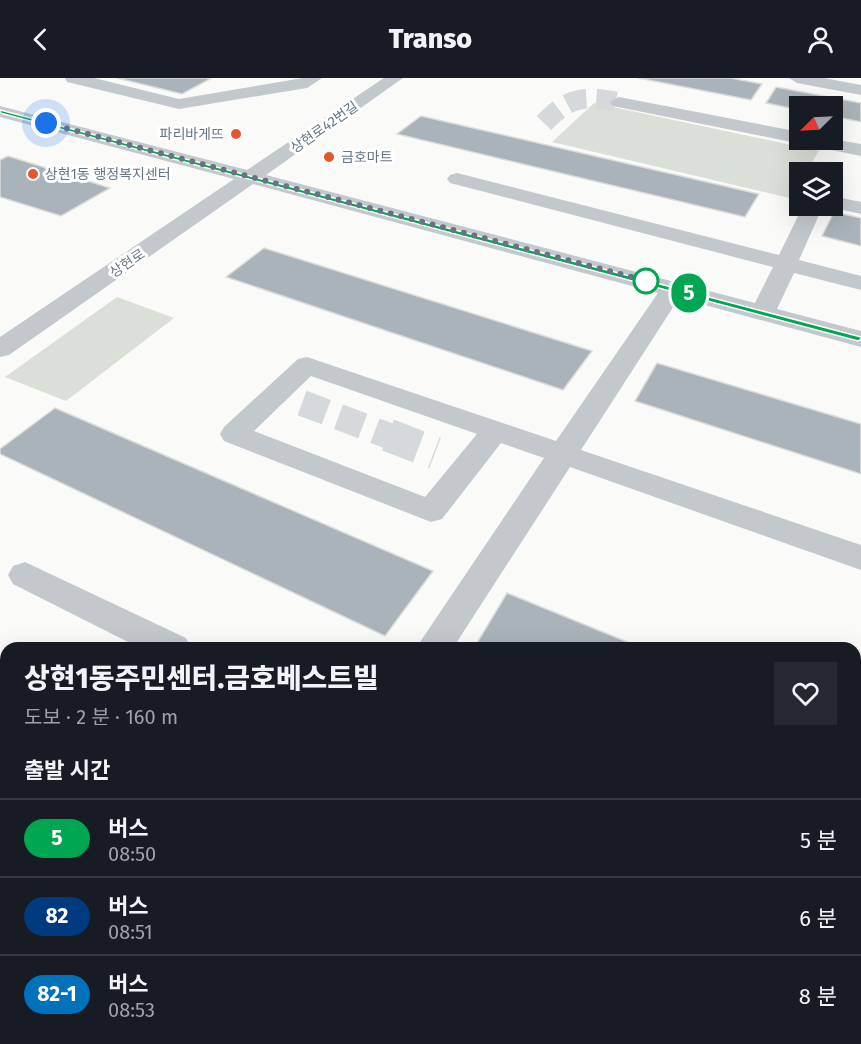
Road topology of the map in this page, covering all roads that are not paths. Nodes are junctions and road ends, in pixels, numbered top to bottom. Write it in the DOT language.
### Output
graph roads {
  1 [pos="73,78"];
  2 [pos="395,78"];
  3 [pos="797,78"];
  4 [pos="316,83"];
  5 [pos="861,90"];
  6 [pos="349,91"];
  7 [pos="370,96"];
  8 [pos="619,102"];
  9 [pos="0,111"];
  10 [pos="789,136"];
  11 [pos="827,150"];
  12 [pos="861,150"];
  13 [pos="254,177"];
  14 [pos="458,179"];
  15 [pos="843,204"];
  16 [pos="861,208"];
  17 [pos="808,216"];
  18 [pos="786,264"];
  19 [pos="861,283"];
  20 [pos="673,288"];
  21 [pos="763,313"];
  22 [pos="861,339"];
  23 [pos="0,349"];
  24 [pos="495,431"];
  25 [pos="562,454"];
  26 [pos="861,558"];
  27 [pos="25,575"];
  28 [pos="161,642"];
  29 [pos="438,642"];
  1 -- 4 [label="street"];
  2 -- 7 [label="street, 상현로42번길"];
  3 -- 5 [label="street"];
  6 -- 7 [label="street"];
  7 -- 13 [label="street, 상현로42번길"];
  8 -- 10 [label="street"];
  9 -- 13 [label="street"];
  11 -- 12 [label="street"];
  13 -- 20 [label="street"];
  13 -- 23 [label="street, 상현로"];
  14 -- 18 [label="street"];
  15 -- 16 [label="street"];
  17 -- 18 [label="street"];
  18 -- 19 [label="street"];
  18 -- 21 [label="street"];
  20 -- 21 [label="street"];
  20 -- 25 [label="street"];
  21 -- 22 [label="street"];
  24 -- 24 [label="street"];
  24 -- 25 [label="street"];
  25 -- 26 [label="street"];
  25 -- 29 [label="street"];
  27 -- 28 [label="street"];
}
